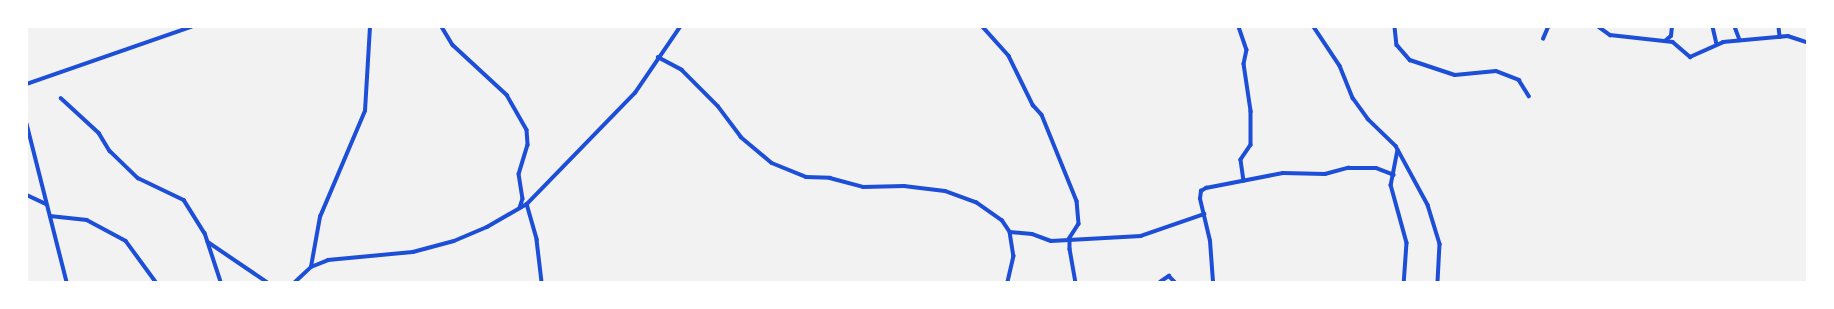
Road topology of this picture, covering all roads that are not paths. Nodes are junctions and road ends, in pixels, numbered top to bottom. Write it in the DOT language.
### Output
graph roads {
  1 [pos="192,27"];
  2 [pos="370,27"];
  3 [pos="442,27"];
  4 [pos="680,27"];
  5 [pos="983,27"];
  6 [pos="1239,27"];
  7 [pos="1314,27"];
  8 [pos="1395,27"];
  9 [pos="1548,27"];
  10 [pos="1599,27"];
  11 [pos="1672,27"];
  12 [pos="1713,27"];
  13 [pos="1736,27"];
  14 [pos="1779,27"];
  15 [pos="1780,37"];
  16 [pos="1543,39"];
  17 [pos="1666,40"];
  18 [pos="1740,40"];
  19 [pos="1807,42"];
  20 [pos="1718,44"];
  21 [pos="658,57"];
  22 [pos="27,84"];
  23 [pos="1529,96"];
  24 [pos="61,98"];
  25 [pos="27,124"];
  26 [pos="1398,149"];
  27 [pos="1394,175"];
  28 [pos="1244,181"];
  29 [pos="27,195"];
  30 [pos="46,204"];
  31 [pos="527,204"];
  32 [pos="520,208"];
  33 [pos="1204,214"];
  34 [pos="50,216"];
  35 [pos="1010,232"];
  36 [pos="1070,238"];
  37 [pos="208,242"];
  38 [pos="311,267"];
  39 [pos="66,282"];
  40 [pos="156,282"];
  41 [pos="221,282"];
  42 [pos="267,282"];
  43 [pos="295,282"];
  44 [pos="542,282"];
  45 [pos="1008,282"];
  46 [pos="1076,282"];
  47 [pos="1160,282"];
  48 [pos="1175,282"];
  49 [pos="1213,282"];
  50 [pos="1404,282"];
  51 [pos="1438,282"];
  1 -- 22 [label="street"];
  2 -- 38 [label="street"];
  3 -- 32 [label="street"];
  4 -- 21 [label="street"];
  5 -- 36 [label="street"];
  6 -- 28 [label="street"];
  7 -- 26 [label="street"];
  8 -- 23 [label="street"];
  9 -- 16 [label="street"];
  10 -- 17 [label="street"];
  11 -- 17 [label="street"];
  12 -- 20 [label="street"];
  13 -- 18 [label="street"];
  14 -- 15 [label="street"];
  15 -- 18 [label="street"];
  15 -- 19 [label="street"];
  17 -- 20 [label="street"];
  18 -- 20 [label="street"];
  21 -- 31 [label="street"];
  21 -- 35 [label="street"];
  24 -- 37 [label="street"];
  25 -- 30 [label="street"];
  26 -- 27 [label="street"];
  26 -- 51 [label="street"];
  27 -- 28 [label="street"];
  27 -- 50 [label="street"];
  28 -- 33 [label="street"];
  29 -- 30 [label="street"];
  30 -- 34 [label="street"];
  31 -- 32 [label="street"];
  31 -- 44 [label="street"];
  32 -- 38 [label="street"];
  33 -- 36 [label="street"];
  33 -- 49 [label="street"];
  34 -- 39 [label="street"];
  34 -- 40 [label="street"];
  35 -- 36 [label="street"];
  35 -- 45 [label="street"];
  36 -- 46 [label="street"];
  37 -- 41 [label="street"];
  37 -- 42 [label="street"];
  38 -- 43 [label="street"];
  47 -- 48 [label="street"];
}
